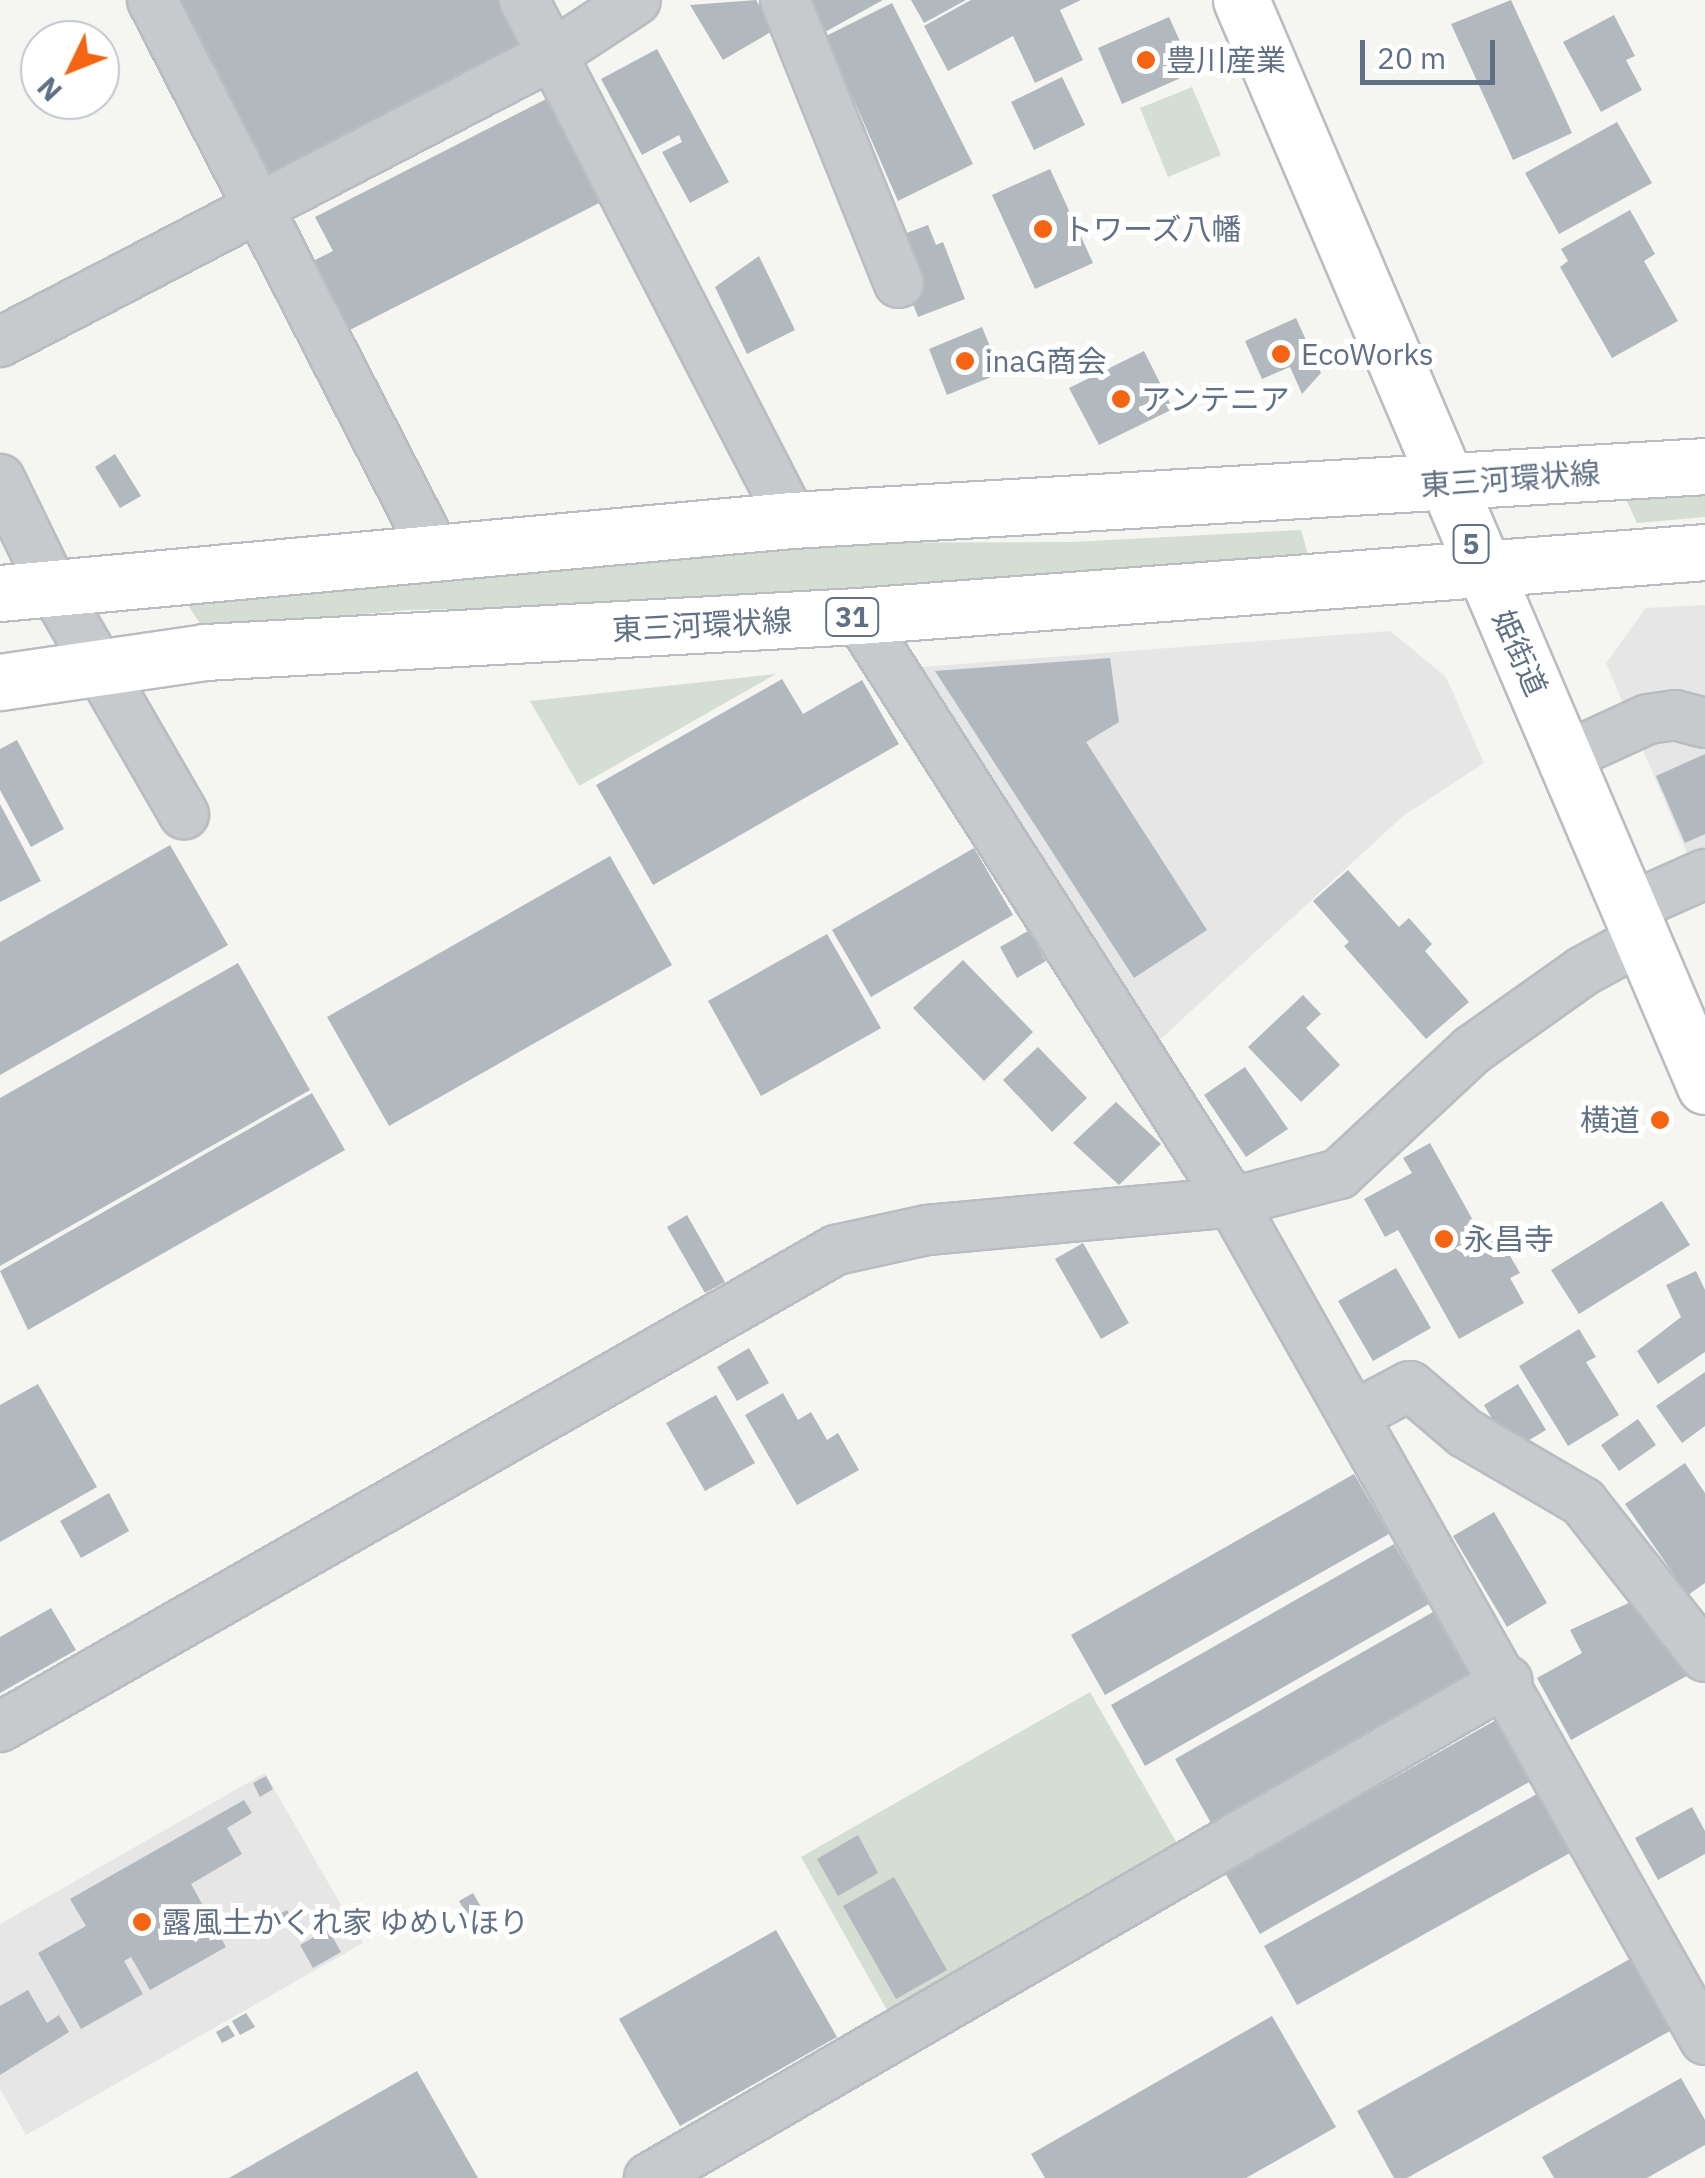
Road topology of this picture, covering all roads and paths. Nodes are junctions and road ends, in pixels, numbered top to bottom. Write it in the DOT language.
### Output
graph roads {
  1 [pos="152,0"];
  2 [pos="524,0"];
  3 [pos="636,0"];
  4 [pos="784,0"];
  5 [pos="1241,0"];
  6 [pos="552,55"];
  7 [pos="260,207"];
  8 [pos="899,283"];
  9 [pos="0,342"];
  10 [pos="1705,466"];
  11 [pos="0,479"];
  12 [pos="1444,484"];
  13 [pos="792,520"];
  14 [pos="435,552"];
  15 [pos="1705,552"];
  16 [pos="1483,569"];
  17 [pos="26,588"];
  18 [pos="858,616"];
  19 [pos="103,666"];
  20 [pos="0,682"];
  21 [pos="1705,724"];
  22 [pos="1566,757"];
  23 [pos="184,814"];
  24 [pos="1705,874"];
  25 [pos="1638,922"];
  26 [pos="1705,1086"];
  27 [pos="1232,1202"];
  28 [pos="1354,1415"];
  29 [pos="1705,1658"];
  30 [pos="1507,1681"];
  31 [pos="0,1727"];
  32 [pos="1705,2040"];
  33 [pos="649,2178"];
  1 -- 7 [label="street"];
  2 -- 6 [label="street"];
  3 -- 6 [label="street"];
  4 -- 8 [label="street"];
  5 -- 12 [label="main road, 姫街道 / 5"];
  6 -- 7 [label="street"];
  6 -- 13 [label="street"];
  7 -- 9 [label="street"];
  7 -- 14 [label="street"];
  10 -- 12 [label="main road, 東三河環状線"];
  11 -- 17 [label="street"];
  12 -- 13 [label="main road, 東三河環状線"];
  12 -- 16 [label="main road, 姫街道 / 5"];
  13 -- 14 [label="main road, 東三河環状線"];
  14 -- 17 [label="main road, 東三河環状線"];
  15 -- 16 [label="main road, 東三河環状線 / 31"];
  16 -- 18 [label="main road, 東三河環状線 / 31"];
  16 -- 22 [label="main road, 姫街道 / 5"];
  17 -- 19 [label="street"];
  18 -- 19 [label="main road, 東三河環状線 / 31"];
  18 -- 27 [label="street"];
  19 -- 20 [label="main road, 東三河環状線 / 31"];
  19 -- 23 [label="street"];
  21 -- 22 [label="street"];
  22 -- 25 [label="main road, 姫街道 / 5"];
  24 -- 25 [label="street"];
  25 -- 26 [label="main road, 姫街道 / 5"];
  25 -- 27 [label="street"];
  27 -- 28 [label="street"];
  27 -- 31 [label="street"];
  28 -- 29 [label="street"];
  28 -- 30 [label="street"];
  30 -- 32 [label="street"];
  30 -- 33 [label="street"];
}
